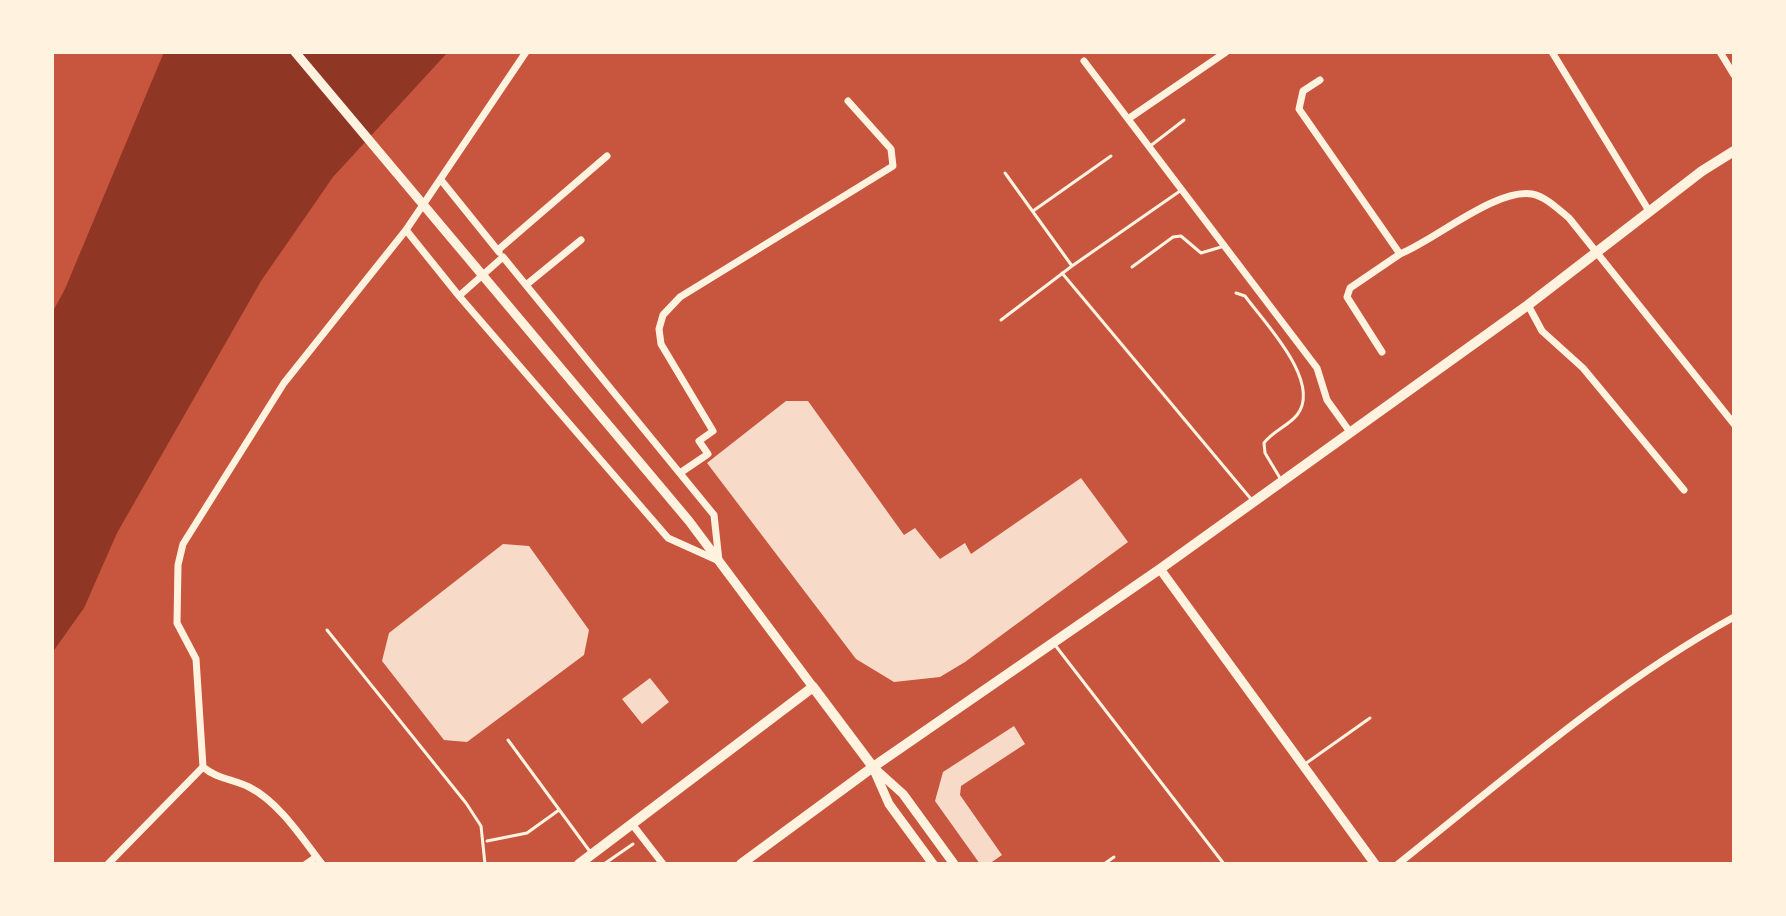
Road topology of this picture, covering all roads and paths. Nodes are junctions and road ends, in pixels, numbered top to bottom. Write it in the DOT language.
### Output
graph roads {
  1 [pos="295,52"];
  2 [pos="526,52"];
  3 [pos="1226,52"];
  4 [pos="1552,52"];
  5 [pos="1720,52"];
  6 [pos="1084,61"];
  7 [pos="1734,75"];
  8 [pos="1320,80"];
  9 [pos="848,101"];
  10 [pos="1128,119"];
  11 [pos="1184,120"];
  12 [pos="1149,147"];
  13 [pos="1734,151"];
  14 [pos="607,156"];
  15 [pos="1111,156"];
  16 [pos="1005,173"];
  17 [pos="441,180"];
  18 [pos="1183,189"];
  19 [pos="1033,211"];
  20 [pos="1649,211"];
  21 [pos="406,230"];
  22 [pos="581,240"];
  23 [pos="1225,245"];
  24 [pos="1594,252"];
  25 [pos="501,254"];
  26 [pos="1400,254"];
  27 [pos="1072,266"];
  28 [pos="1132,267"];
  29 [pos="1062,273"];
  30 [pos="526,285"];
  31 [pos="1236,293"];
  32 [pos="459,296"];
  33 [pos="1528,305"];
  34 [pos="1001,320"];
  35 [pos="1382,352"];
  36 [pos="1734,424"];
  37 [pos="1350,432"];
  38 [pos="680,473"];
  39 [pos="1282,481"];
  40 [pos="1684,490"];
  41 [pos="1253,502"];
  42 [pos="719,561"];
  43 [pos="1160,569"];
  44 [pos="1734,617"];
  45 [pos="327,630"];
  46 [pos="1053,642"];
  47 [pos="813,687"];
  48 [pos="1370,718"];
  49 [pos="508,740"];
  50 [pos="1302,766"];
  51 [pos="203,767"];
  52 [pos="873,767"];
  53 [pos="559,810"];
  54 [pos="632,824"];
  55 [pos="485,841"];
  56 [pos="592,854"];
  57 [pos="640,854"];
  58 [pos="1114,857"];
  59 [pos="319,860"];
  60 [pos="108,864"];
  61 [pos="306,864"];
  62 [pos="485,864"];
  63 [pos="579,864"];
  64 [pos="604,864"];
  65 [pos="663,864"];
  66 [pos="741,864"];
  67 [pos="933,864"];
  68 [pos="954,864"];
  69 [pos="1104,864"];
  70 [pos="1224,864"];
  71 [pos="1375,864"];
  72 [pos="1398,864"];
  1 -- 42 [label="street"];
  2 -- 17 [label="street"];
  3 -- 10 [label="street"];
  4 -- 20 [label="street"];
  5 -- 7 [label="street"];
  6 -- 10 [label="street"];
  8 -- 26 [label="street"];
  9 -- 38 [label="street"];
  10 -- 12 [label="street"];
  11 -- 12 [label="lane"];
  12 -- 18 [label="street"];
  13 -- 20 [label="main road"];
  14 -- 25 [label="street"];
  15 -- 19 [label="lane"];
  16 -- 19 [label="lane"];
  17 -- 21 [label="street"];
  17 -- 25 [label="street"];
  18 -- 23 [label="street"];
  18 -- 27 [label="lane"];
  19 -- 27 [label="lane"];
  20 -- 24 [label="main road"];
  21 -- 32 [label="street"];
  21 -- 51 [label="street"];
  22 -- 30 [label="street"];
  23 -- 28 [label="lane"];
  23 -- 37 [label="street"];
  24 -- 26 [label="street"];
  24 -- 33 [label="main road"];
  24 -- 36 [label="street"];
  25 -- 30 [label="street"];
  25 -- 32 [label="street"];
  26 -- 35 [label="street"];
  27 -- 29 [label="lane"];
  29 -- 34 [label="lane"];
  29 -- 41 [label="lane"];
  30 -- 38 [label="street"];
  31 -- 39 [label="lane"];
  32 -- 42 [label="street"];
  33 -- 37 [label="main road"];
  33 -- 40 [label="street"];
  37 -- 39 [label="main road"];
  38 -- 42 [label="street"];
  39 -- 41 [label="main road"];
  41 -- 43 [label="main road"];
  42 -- 47 [label="street"];
  43 -- 46 [label="main road"];
  43 -- 50 [label="street"];
  44 -- 72 [label="street"];
  45 -- 55 [label="lane"];
  46 -- 52 [label="main road"];
  46 -- 70 [label="lane"];
  47 -- 52 [label="main road"];
  47 -- 54 [label="main road"];
  48 -- 50 [label="lane"];
  49 -- 53 [label="lane"];
  50 -- 71 [label="street"];
  51 -- 59 [label="street"];
  51 -- 60 [label="street"];
  52 -- 66 [label="main road"];
  52 -- 67 [label="street"];
  52 -- 68 [label="street"];
  53 -- 55 [label="lane"];
  53 -- 56 [label="lane"];
  54 -- 56 [label="main road"];
  54 -- 65 [label="street"];
  55 -- 62 [label="lane"];
  56 -- 63 [label="main road"];
  57 -- 64 [label="path"];
  58 -- 69 [label="lane"];
  59 -- 61 [label="street"];
}
